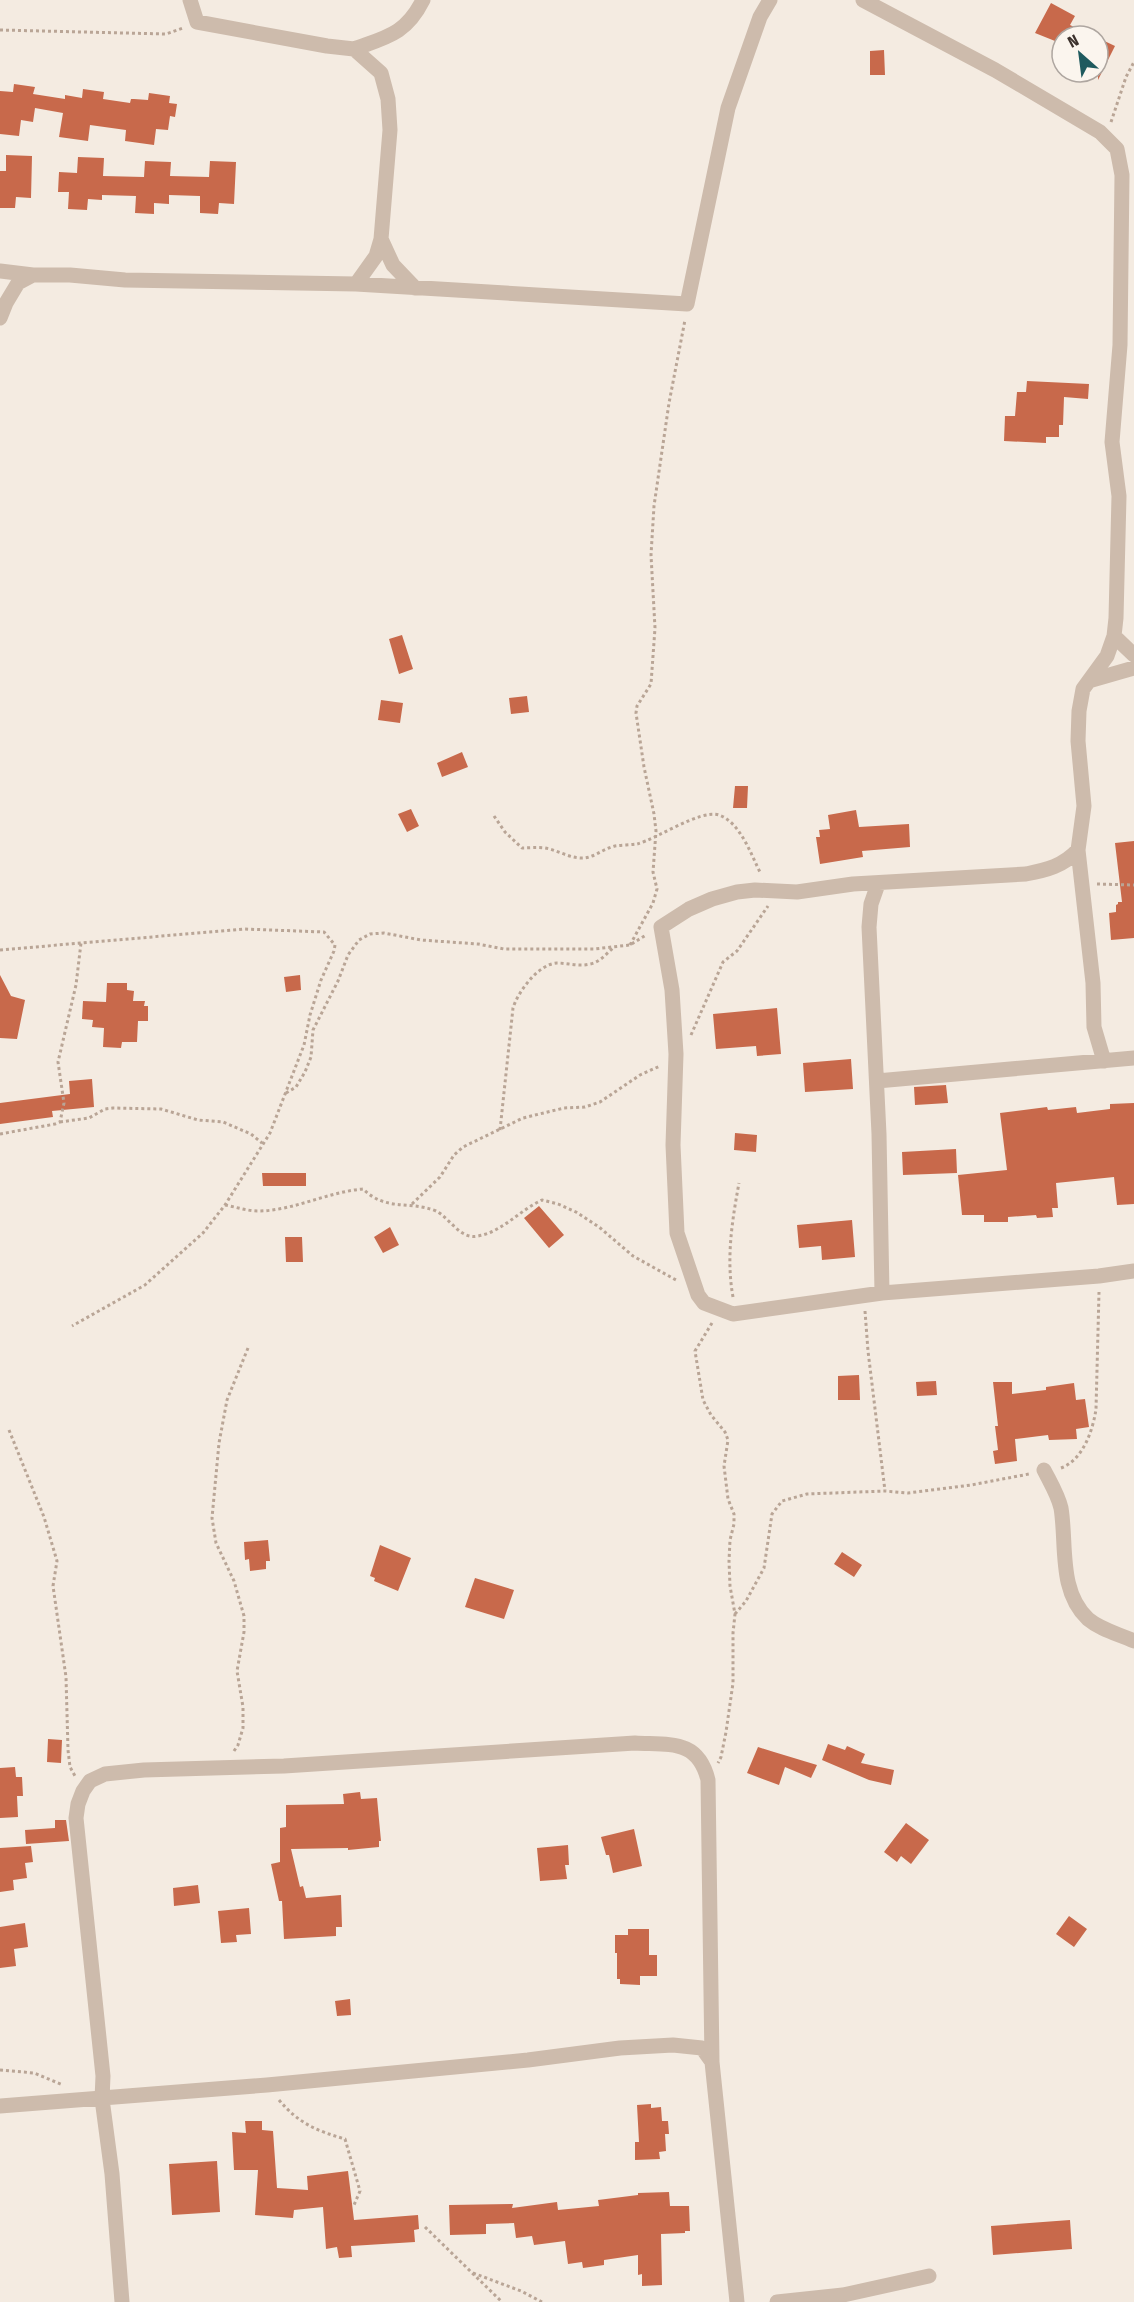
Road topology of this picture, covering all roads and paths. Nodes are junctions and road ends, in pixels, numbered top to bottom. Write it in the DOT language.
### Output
graph roads {
  1 [pos="190,0"];
  2 [pos="423,0"];
  3 [pos="770,0"];
  4 [pos="863,0"];
  5 [pos="197,22"];
  6 [pos="0,30"];
  7 [pos="354,49"];
  8 [pos="1134,62"];
  9 [pos="1106,138"];
  10 [pos="381,239"];
  11 [pos="0,271"];
  12 [pos="33,275"];
  13 [pos="356,284"];
  14 [pos="415,288"];
  15 [pos="687,304"];
  16 [pos="0,318"];
  17 [pos="1114,636"];
  18 [pos="1134,655"];
  19 [pos="1134,668"];
  20 [pos="1092,680"];
  21 [pos="494,816"];
  22 [pos="656,835"];
  23 [pos="1078,850"];
  24 [pos="853,884"];
  25 [pos="878,884"];
  26 [pos="1081,884"];
  27 [pos="1134,885"];
  28 [pos="774,891"];
  29 [pos="870,904"];
  30 [pos="661,927"];
  31 [pos="81,943"];
  32 [pos="630,945"];
  33 [pos="614,946"];
  34 [pos="0,950"];
  35 [pos="676,1056"];
  36 [pos="1134,1058"];
  37 [pos="1104,1060"];
  38 [pos="877,1081"];
  39 [pos="285,1094"];
  40 [pos="60,1122"];
  41 [pos="500,1130"];
  42 [pos="0,1134"];
  43 [pos="262,1143"];
  44 [pos="739,1183"];
  45 [pos="412,1204"];
  46 [pos="225,1205"];
  47 [pos="1134,1271"];
  48 [pos="1099,1276"];
  49 [pos="696,1290"];
  50 [pos="882,1293"];
  51 [pos="864,1296"];
  52 [pos="729,1313"];
  53 [pos="72,1326"];
  54 [pos="248,1348"];
  55 [pos="9,1430"];
  56 [pos="1044,1470"];
  57 [pos="885,1491"];
  58 [pos="735,1614"];
  59 [pos="1134,1641"];
  60 [pos="223,1768"];
  61 [pos="708,1780"];
  62 [pos="83,1791"];
  63 [pos="712,2062"];
  64 [pos="0,2070"];
  65 [pos="267,2085"];
  66 [pos="102,2098"];
  67 [pos="81,2099"];
  68 [pos="0,2106"];
  69 [pos="354,2205"];
  70 [pos="425,2227"];
  71 [pos="471,2273"];
  72 [pos="929,2276"];
  73 [pos="122,2302"];
  74 [pos="502,2302"];
  75 [pos="542,2302"];
  76 [pos="737,2302"];
  77 [pos="777,2302"];
  1 -- 5 [label="street"];
  2 -- 7 [label="street"];
  3 -- 15 [label="street"];
  4 -- 9 [label="street"];
  5 -- 6 [label="path"];
  5 -- 7 [label="street"];
  7 -- 10 [label="street"];
  8 -- 9 [label="path"];
  9 -- 17 [label="street"];
  10 -- 13 [label="street"];
  10 -- 14 [label="street"];
  11 -- 12 [label="street"];
  12 -- 13 [label="street"];
  12 -- 16 [label="street"];
  13 -- 14 [label="street"];
  14 -- 15 [label="street"];
  15 -- 22 [label="path"];
  17 -- 18 [label="street"];
  17 -- 20 [label="street"];
  19 -- 20 [label="street"];
  20 -- 23 [label="street"];
  21 -- 22 [label="path"];
  22 -- 28 [label="path"];
  22 -- 32 [label="path"];
  23 -- 25 [label="street"];
  23 -- 26 [label="street"];
  24 -- 25 [label="street"];
  24 -- 28 [label="street"];
  24 -- 29 [label="street"];
  25 -- 29 [label="street"];
  26 -- 27 [label="path"];
  26 -- 37 [label="street"];
  28 -- 30 [label="street"];
  28 -- 35 [label="path"];
  29 -- 38 [label="street"];
  30 -- 32 [label="path"];
  30 -- 35 [label="street"];
  31 -- 34 [label="path"];
  31 -- 39 [label="path"];
  31 -- 40 [label="path"];
  32 -- 33 [label="path"];
  33 -- 39 [label="path"];
  33 -- 41 [label="path"];
  35 -- 41 [label="path"];
  35 -- 49 [label="street"];
  36 -- 37 [label="street"];
  37 -- 38 [label="street"];
  38 -- 50 [label="street"];
  39 -- 43 [label="path"];
  40 -- 42 [label="path"];
  40 -- 43 [label="path"];
  41 -- 45 [label="path"];
  43 -- 46 [label="path"];
  44 -- 52 [label="path"];
  45 -- 46 [label="path"];
  45 -- 49 [label="path"];
  46 -- 53 [label="path"];
  47 -- 48 [label="street"];
  48 -- 50 [label="street"];
  48 -- 56 [label="path"];
  49 -- 52 [label="street"];
  50 -- 51 [label="street"];
  51 -- 52 [label="street"];
  51 -- 57 [label="path"];
  52 -- 58 [label="path"];
  54 -- 60 [label="path"];
  55 -- 62 [label="path"];
  56 -- 57 [label="path"];
  56 -- 59 [label="street"];
  57 -- 58 [label="path"];
  58 -- 61 [label="path"];
  60 -- 61 [label="street"];
  60 -- 62 [label="street"];
  61 -- 63 [label="street"];
  62 -- 66 [label="street"];
  63 -- 65 [label="street"];
  63 -- 76 [label="street"];
  64 -- 67 [label="path"];
  65 -- 66 [label="street"];
  65 -- 69 [label="path"];
  66 -- 67 [label="street"];
  66 -- 73 [label="street"];
  67 -- 68 [label="street"];
  70 -- 71 [label="path"];
  71 -- 74 [label="path"];
  71 -- 75 [label="path"];
  72 -- 77 [label="street"];
}
